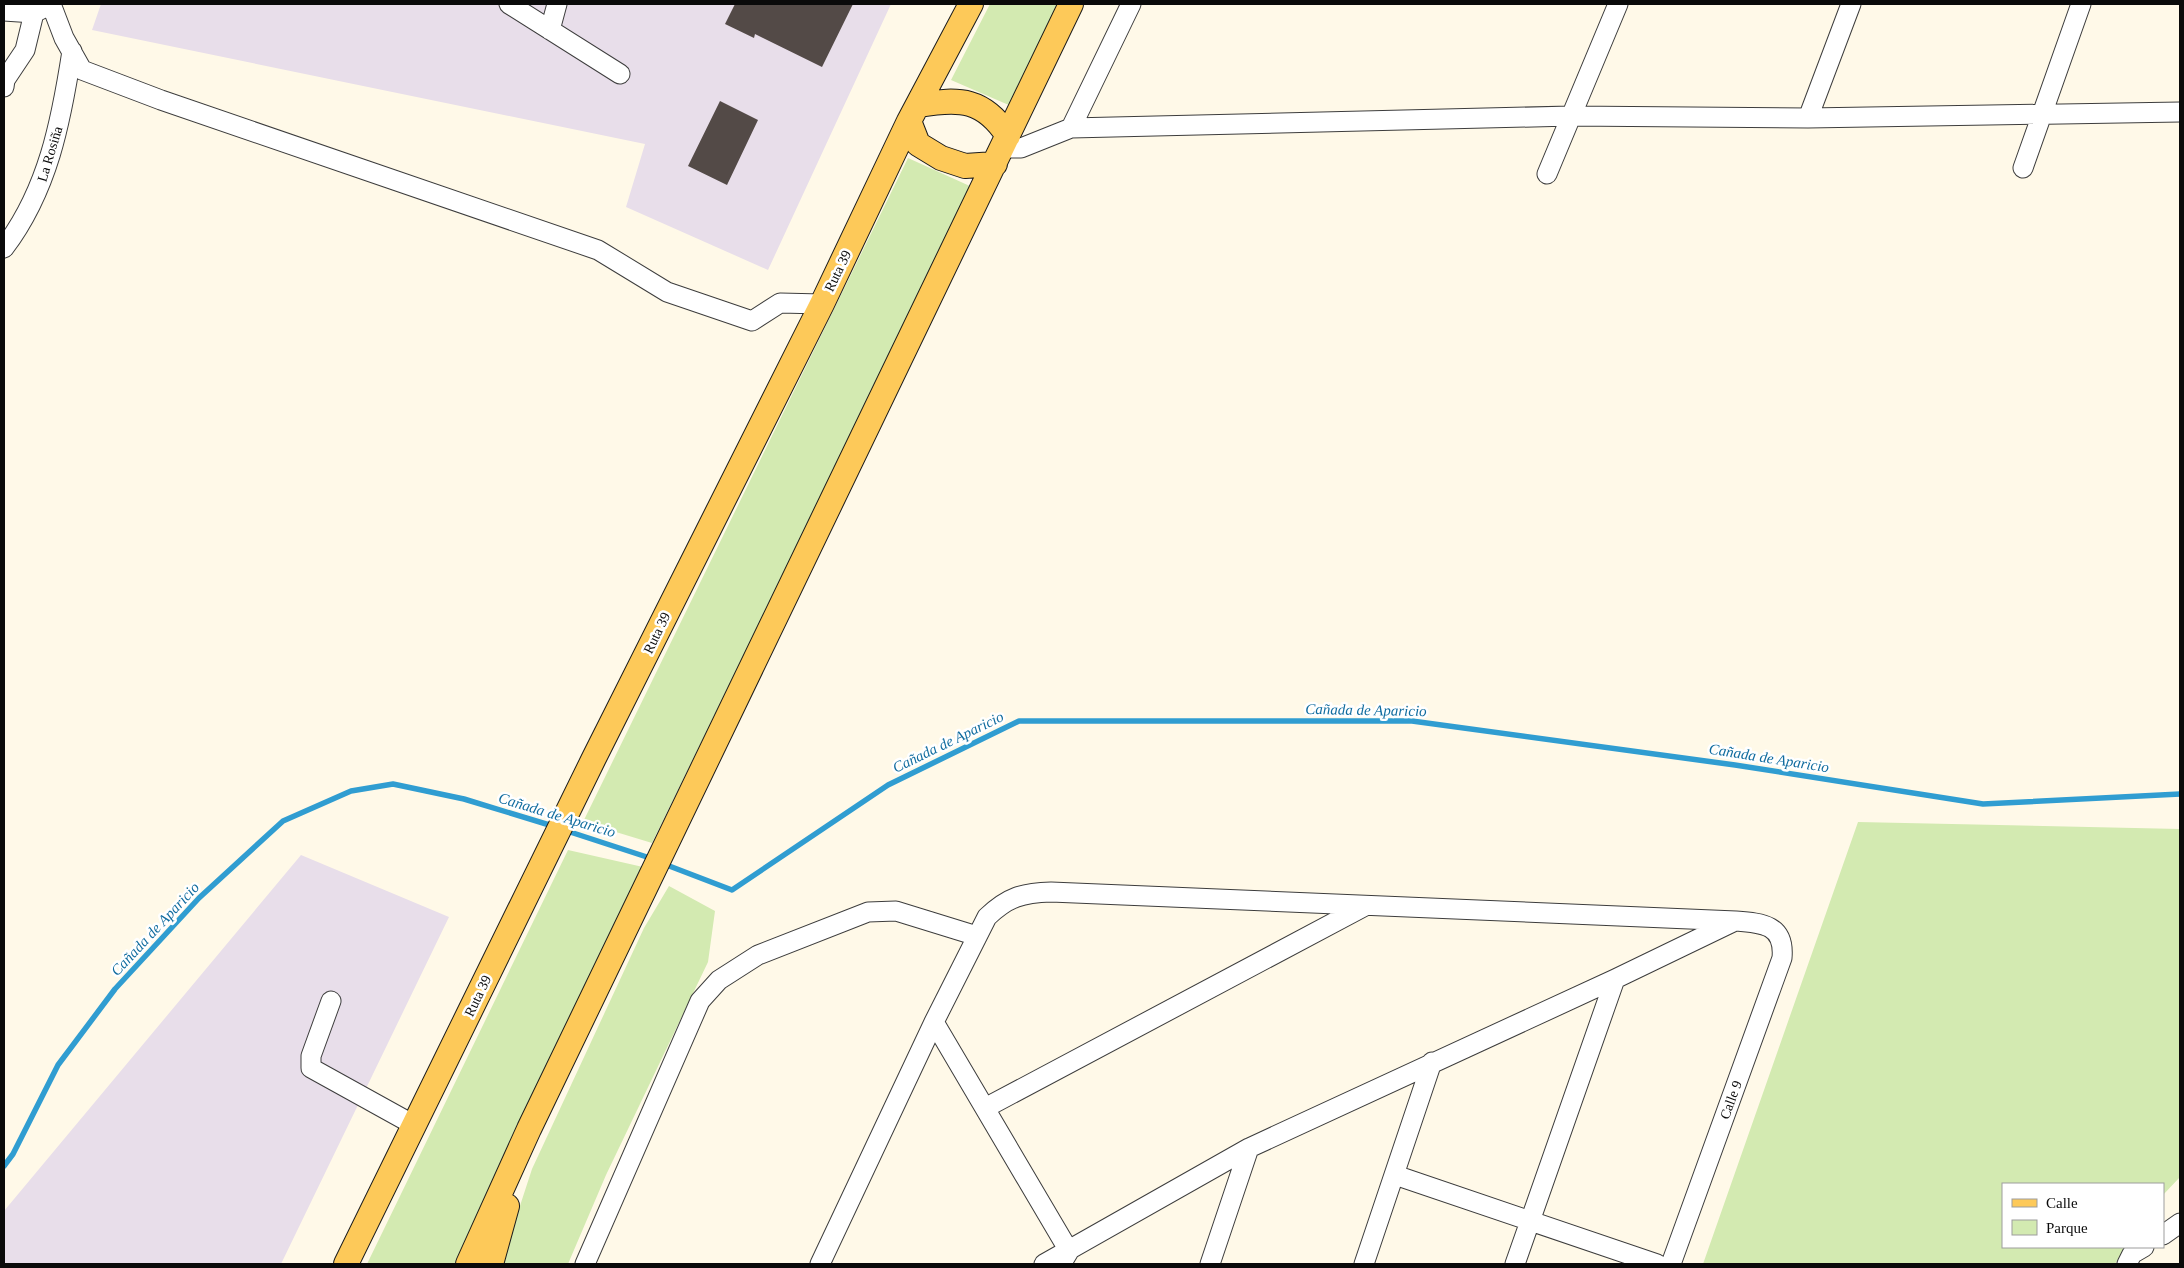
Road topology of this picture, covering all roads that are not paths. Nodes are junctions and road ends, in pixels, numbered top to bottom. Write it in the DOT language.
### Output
graph roads {
  1 [pos="52,4"];
  2 [pos="509,4"];
  3 [pos="557,4"];
  4 [pos="971,4"];
  5 [pos="1071,4"];
  6 [pos="1131,4"];
  7 [pos="1618,4"];
  8 [pos="1851,4"];
  9 [pos="2081,4"];
  10 [pos="4,11"];
  11 [pos="34,13"];
  12 [pos="550,30"];
  13 [pos="72,51"];
  14 [pos="620,74"];
  15 [pos="4,87"];
  16 [pos="2180,112"];
  17 [pos="914,113"];
  18 [pos="2042,113"];
  19 [pos="1571,116"];
  20 [pos="1808,118"];
  21 [pos="1071,128"];
  22 [pos="1002,149"];
  23 [pos="2023,168"];
  24 [pos="1547,174"];
  25 [pos="4,248"];
  26 [pos="822,304"];
  27 [pos="1366,905"];
  28 [pos="1736,921"];
  29 [pos="978,936"];
  30 [pos="1615,979"];
  31 [pos="331,1001"];
  32 [pos="934,1022"];
  33 [pos="1432,1062"];
  34 [pos="985,1108"];
  35 [pos="414,1125"];
  36 [pos="529,1129"];
  37 [pos="1249,1148"];
  38 [pos="1394,1175"];
  39 [pos="1530,1220"];
  40 [pos="2180,1223"];
  41 [pos="2164,1234"];
  42 [pos="2142,1248"];
  43 [pos="1065,1258"];
  44 [pos="346,1264"];
  45 [pos="468,1264"];
  46 [pos="490,1264"];
  47 [pos="585,1264"];
  48 [pos="820,1264"];
  49 [pos="1044,1264"];
  50 [pos="1210,1264"];
  51 [pos="1364,1264"];
  52 [pos="1515,1264"];
  53 [pos="1657,1264"];
  54 [pos="1671,1264"];
  55 [pos="2127,1264"];
  1 -- 11 [label="street"];
  1 -- 13 [label="street"];
  2 -- 12 [label="street"];
  3 -- 12 [label="street"];
  4 -- 17 [label="main road, Ruta 39"];
  5 -- 22 [label="main road"];
  6 -- 21 [label="street"];
  7 -- 19 [label="street"];
  8 -- 20 [label="street"];
  9 -- 18 [label="street"];
  10 -- 11 [label="street"];
  11 -- 15 [label="street"];
  12 -- 14 [label="street"];
  13 -- 25 [label="street, La Rosiña"];
  13 -- 26 [label="street"];
  16 -- 18 [label="street"];
  17 -- 22 [label="main road"];
  17 -- 22 [label="main road"];
  17 -- 26 [label="main road, Ruta 39"];
  18 -- 20 [label="street"];
  18 -- 23 [label="street"];
  19 -- 20 [label="street"];
  19 -- 21 [label="street"];
  19 -- 24 [label="street"];
  21 -- 22 [label="street"];
  22 -- 36 [label="main road"];
  26 -- 35 [label="main road, Ruta 39"];
  27 -- 28 [label="street"];
  27 -- 29 [label="street"];
  27 -- 34 [label="street"];
  28 -- 30 [label="street"];
  28 -- 54 [label="street, Calle 9"];
  29 -- 32 [label="street"];
  29 -- 47 [label="street"];
  30 -- 33 [label="street"];
  30 -- 39 [label="street"];
  31 -- 35 [label="street"];
  32 -- 34 [label="street"];
  32 -- 48 [label="street"];
  33 -- 37 [label="street"];
  33 -- 38 [label="street"];
  34 -- 43 [label="street"];
  35 -- 44 [label="main road, Ruta 39"];
  36 -- 45 [label="main road"];
  36 -- 46 [label="main road"];
  37 -- 43 [label="street"];
  37 -- 50 [label="street"];
  38 -- 39 [label="street"];
  38 -- 51 [label="street"];
  39 -- 52 [label="street"];
  39 -- 53 [label="street"];
  40 -- 41 [label="street"];
  42 -- 55 [label="street"];
  43 -- 49 [label="street"];
}
